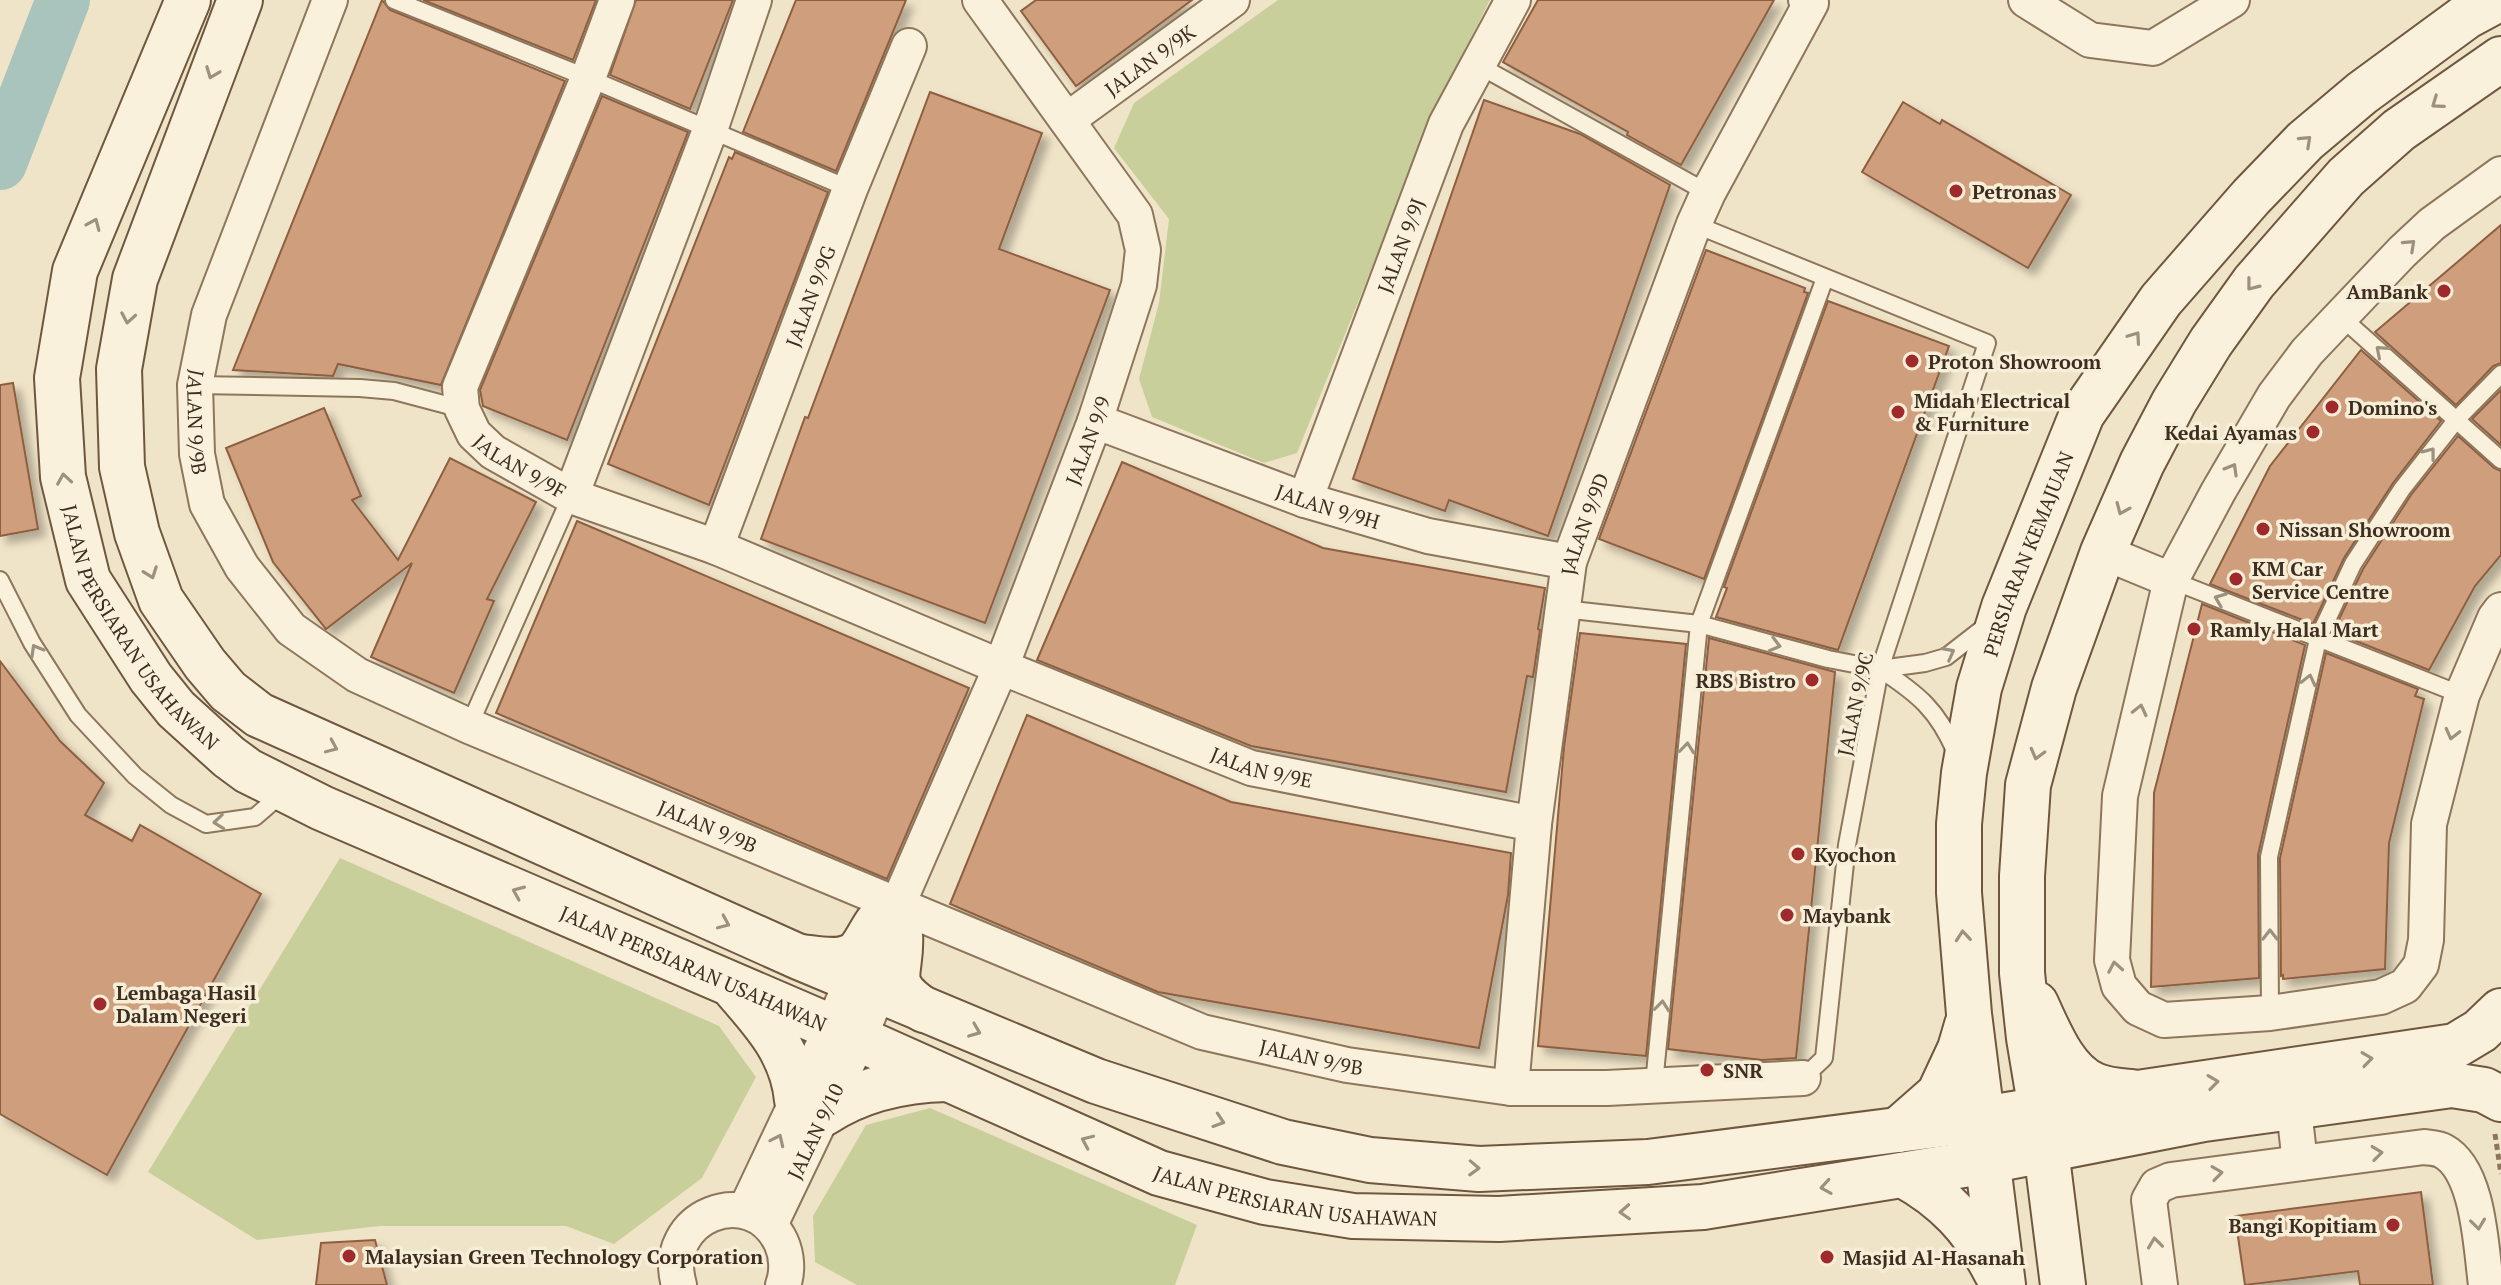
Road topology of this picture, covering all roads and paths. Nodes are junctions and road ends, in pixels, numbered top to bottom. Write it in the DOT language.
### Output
graph roads {
  1 [pos="188,0"];
  2 [pos="240,0"];
  3 [pos="330,0"];
  4 [pos="394,0"];
  5 [pos="617,0"];
  6 [pos="754,0"];
  7 [pos="980,0"];
  8 [pos="1232,0"];
  9 [pos="1513,0"];
  10 [pos="2026,0"];
  11 [pos="2232,0"];
  12 [pos="2497,0"];
  13 [pos="1809,2"];
  14 [pos="909,46"];
  15 [pos="2501,59"];
  16 [pos="1478,65"];
  17 [pos="588,78"];
  18 [pos="1067,120"];
  19 [pos="710,130"];
  20 [pos="2501,174"];
  21 [pos="850,189"];
  22 [pos="1708,193"];
  23 [pos="1694,224"];
  24 [pos="1825,278"];
  25 [pos="2340,316"];
  26 [pos="2501,374"];
  27 [pos="195,385"];
  28 [pos="462,409"];
  29 [pos="2457,419"];
  30 [pos="1095,421"];
  31 [pos="2501,460"];
  32 [pos="571,496"];
  33 [pos="1305,500"];
  34 [pos="716,547"];
  35 [pos="2103,552"];
  36 [pos="1569,562"];
  37 [pos="0,580"];
  38 [pos="2171,580"];
  39 [pos="2004,607"];
  40 [pos="1563,609"];
  41 [pos="2501,610"];
  42 [pos="1699,624"];
  43 [pos="2318,639"];
  44 [pos="1001,667"];
  45 [pos="1880,669"];
  46 [pos="2462,695"];
  47 [pos="469,726"];
  48 [pos="1964,773"];
  49 [pos="286,790"];
  50 [pos="1534,824"];
  51 [pos="883,912"];
  52 [pos="799,957"];
  53 [pos="2022,973"];
  54 [pos="729,982"];
  55 [pos="865,985"];
  56 [pos="924,1010"];
  57 [pos="2501,1011"];
  58 [pos="2270,1013"];
  59 [pos="1969,1014"];
  60 [pos="845,1033"];
  61 [pos="1803,1078"];
  62 [pos="949,1079"];
  63 [pos="1654,1084"];
  64 [pos="1511,1088"];
  65 [pos="2291,1089"];
  66 [pos="2501,1099"];
  67 [pos="810,1107"];
  68 [pos="2136,1112"];
  69 [pos="1898,1130"];
  70 [pos="2043,1130"];
  71 [pos="1986,1140"];
  72 [pos="2300,1163"];
  73 [pos="1903,1175"];
  74 [pos="1702,1182"];
  75 [pos="757,1218"];
  76 [pos="2060,1266"];
  77 [pos="791,1283"];
  78 [pos="679,1285"];
  79 [pos="2002,1285"];
  80 [pos="2160,1285"];
  81 [pos="2486,1285"];
  49 -- 1 [label="street, JALAN PERSIARAN USAHAWAN, one-way"];
  2 -- 52 [label="street, JALAN PERSIARAN USAHAWAN, one-way"];
  3 -- 27 [label="street, JALAN 9/9B"];
  4 -- 17 [label="lane"];
  5 -- 17 [label="street, JALAN 9/9F"];
  6 -- 19 [label="street"];
  7 -- 18 [label="street, JALAN 9/9"];
  8 -- 18 [label="street, JALAN 9/9K"];
  9 -- 16 [label="street, JALAN 9/9J"];
  10 -- 11 [label="street"];
  39 -- 12 [label="street, PERSIARAN KEMAJUAN, one-way"];
  13 -- 22 [label="street, JALAN 9/9D"];
  14 -- 21 [label="street, JALAN 9/9G"];
  15 -- 35 [label="street, one-way"];
  16 -- 22 [label="lane"];
  16 -- 33 [label="street, JALAN 9/9J"];
  17 -- 19 [label="lane"];
  17 -- 28 [label="street, JALAN 9/9F"];
  18 -- 30 [label="street, JALAN 9/9"];
  19 -- 21 [label="lane"];
  19 -- 32 [label="street"];
  25 -- 20 [label="street, one-way"];
  21 -- 34 [label="street, JALAN 9/9G"];
  22 -- 23 [label="street, JALAN 9/9D"];
  23 -- 24 [label="lane"];
  23 -- 36 [label="street, JALAN 9/9D"];
  24 -- 42 [label="lane"];
  24 -- 45 [label="lane, JALAN 9/9C"];
  29 -- 25 [label="lane, one-way"];
  38 -- 25 [label="street, one-way"];
  26 -- 29 [label="lane"];
  27 -- 28 [label="lane"];
  27 -- 47 [label="street, JALAN 9/9B"];
  28 -- 32 [label="street, JALAN 9/9F"];
  29 -- 31 [label="lane"];
  43 -- 29 [label="lane, one-way"];
  30 -- 33 [label="street, JALAN 9/9H"];
  30 -- 44 [label="street, JALAN 9/9"];
  32 -- 34 [label="street, JALAN 9/9F"];
  32 -- 47 [label="lane"];
  33 -- 36 [label="street, JALAN 9/9H"];
  34 -- 44 [label="street, JALAN 9/9F"];
  35 -- 38 [label="street"];
  35 -- 53 [label="street, one-way"];
  36 -- 40 [label="street, JALAN 9/9D"];
  49 -- 37 [label="lane, one-way"];
  43 -- 38 [label="lane, one-way"];
  58 -- 38 [label="street, one-way"];
  45 -- 39 [label="lane, one-way"];
  39 -- 48 [label="street, PERSIARAN KEMAJUAN"];
  40 -- 42 [label="lane"];
  40 -- 50 [label="street, JALAN 9/9D"];
  41 -- 46 [label="street"];
  42 -- 45 [label="lane, one-way"];
  63 -- 42 [label="lane, one-way"];
  43 -- 46 [label="lane"];
  58 -- 43 [label="lane, one-way"];
  44 -- 50 [label="street, JALAN 9/9E"];
  44 -- 51 [label="street, JALAN 9/9"];
  45 -- 48 [label="lane"];
  45 -- 61 [label="lane, JALAN 9/9C"];
  46 -- 58 [label="street, one-way"];
  47 -- 51 [label="street, JALAN 9/9B"];
  59 -- 48 [label="street, PERSIARAN KEMAJUAN, one-way"];
  54 -- 49 [label="street, JALAN PERSIARAN USAHAWAN, one-way"];
  50 -- 64 [label="street, JALAN 9/9D"];
  51 -- 52 [label="street"];
  51 -- 55 [label="street, JALAN 9/9"];
  51 -- 56 [label="street"];
  51 -- 64 [label="street, JALAN 9/9B"];
  52 -- 55 [label="street, JALAN PERSIARAN USAHAWAN"];
  53 -- 68 [label="street"];
  53 -- 70 [label="street"];
  54 -- 60 [label="street, JALAN PERSIARAN USAHAWAN"];
  54 -- 67 [label="street"];
  55 -- 56 [label="street, JALAN PERSIARAN USAHAWAN"];
  55 -- 60 [label="street, JALAN 9/10"];
  56 -- 74 [label="street, JALAN PERSIARAN USAHAWAN, one-way"];
  65 -- 57 [label="street, one-way"];
  59 -- 69 [label="street"];
  59 -- 71 [label="street, PERSIARAN KEMAJUAN"];
  60 -- 62 [label="street, JALAN PERSIARAN USAHAWAN"];
  60 -- 67 [label="street, JALAN 9/10"];
  61 -- 63 [label="street, JALAN 9/9B"];
  62 -- 67 [label="street"];
  74 -- 62 [label="street, JALAN PERSIARAN USAHAWAN, one-way"];
  63 -- 64 [label="street, JALAN 9/9B"];
  65 -- 66 [label="street"];
  65 -- 68 [label="street"];
  65 -- 72 [label="street"];
  67 -- 75 [label="street, JALAN 9/10"];
  68 -- 70 [label="street"];
  68 -- 76 [label="street"];
  69 -- 71 [label="street, JALAN PERSIARAN USAHAWAN"];
  69 -- 74 [label="street, JALAN PERSIARAN USAHAWAN"];
  70 -- 71 [label="street"];
  70 -- 76 [label="street"];
  71 -- 73 [label="street, JALAN PERSIARAN USAHAWAN"];
  71 -- 79 [label="street, PERSIARAN KEMAJUAN"];
  80 -- 72 [label="street, one-way"];
  72 -- 81 [label="street, one-way"];
  73 -- 74 [label="street, JALAN PERSIARAN USAHAWAN, one-way"];
  73 -- 79 [label="street"];
  75 -- 77 [label="street"];
  75 -- 78 [label="street"];
}
